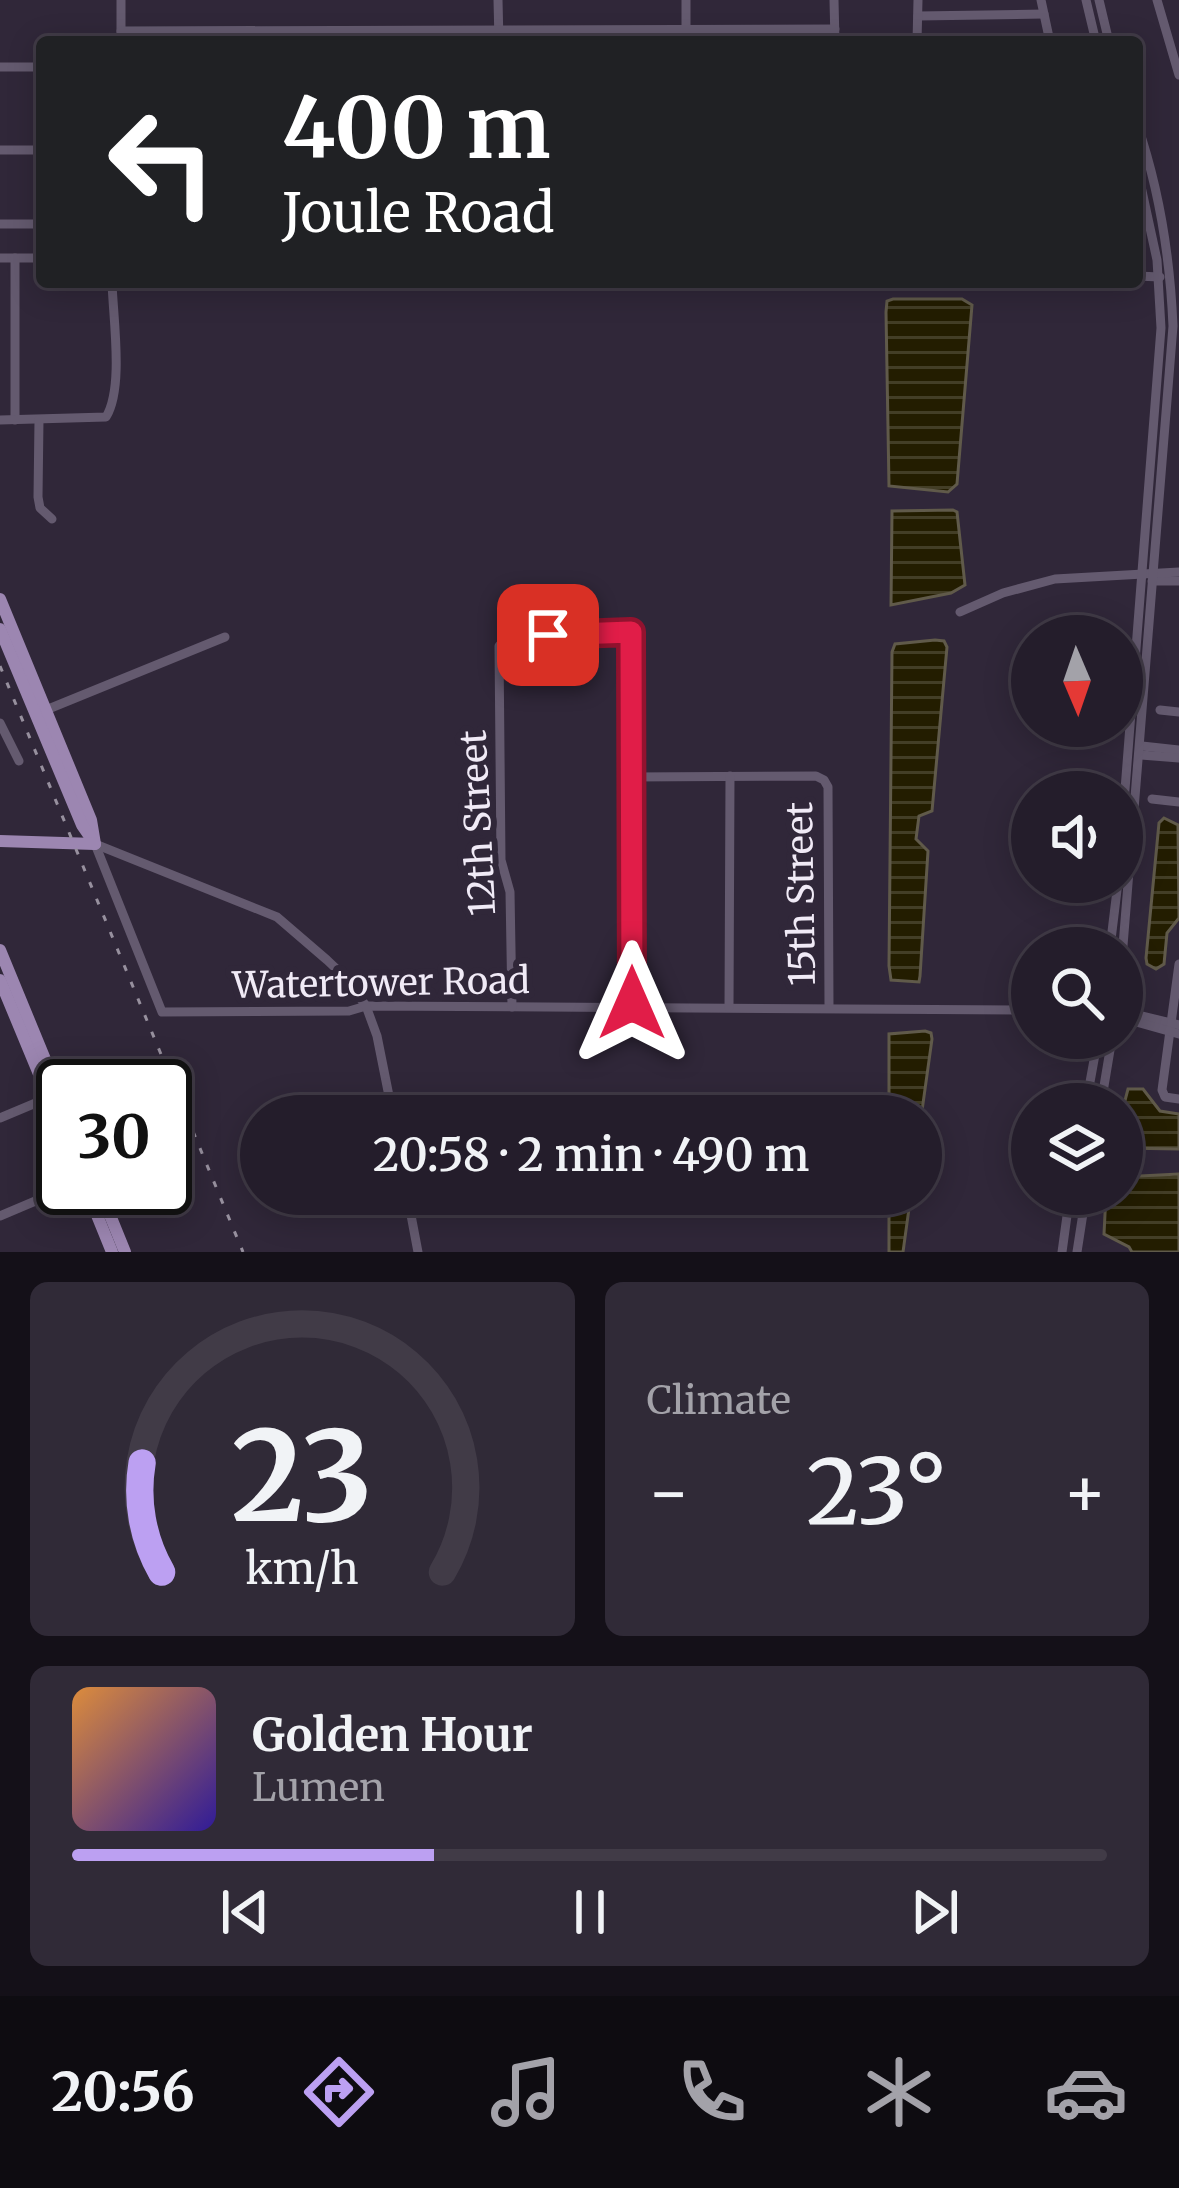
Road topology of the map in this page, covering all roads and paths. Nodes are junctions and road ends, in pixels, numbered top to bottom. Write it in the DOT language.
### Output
graph roads {
  1 [pos="121,0"];
  2 [pos="498,0"];
  3 [pos="686,0"];
  4 [pos="834,0"];
  5 [pos="918,0"];
  6 [pos="1041,0"];
  7 [pos="1086,0"];
  8 [pos="1099,0"];
  9 [pos="1157,0"];
  10 [pos="1044,14"];
  11 [pos="918,16"];
  12 [pos="122,36"];
  13 [pos="499,36"];
  14 [pos="686,36"];
  15 [pos="835,36"];
  16 [pos="917,36"];
  17 [pos="1047,36"];
  18 [pos="1095,36"];
  19 [pos="1108,36"];
  20 [pos="36,67"];
  21 [pos="0,68"];
  22 [pos="1179,75"];
  23 [pos="1143,145"];
  24 [pos="0,150"];
  25 [pos="36,150"];
  26 [pos="1143,191"];
  27 [pos="0,224"];
  28 [pos="36,224"];
  29 [pos="0,258"];
  30 [pos="15,258"];
  31 [pos="36,258"];
  32 [pos="1143,276"];
  33 [pos="1165,277"];
  34 [pos="112,288"];
  35 [pos="0,420"];
  36 [pos="16,420"];
  37 [pos="39,420"];
  38 [pos="52,519"];
  39 [pos="1179,572"];
  40 [pos="1142,576"];
  41 [pos="1155,577"];
  42 [pos="1179,581"];
  43 [pos="0,599"];
  44 [pos="960,612"];
  45 [pos="0,629"];
  46 [pos="225,637"];
  47 [pos="1160,710"];
  48 [pos="41,712"];
  49 [pos="1179,712"];
  50 [pos="0,723"];
  51 [pos="1142,751"];
  52 [pos="1177,757"];
  53 [pos="19,761"];
  54 [pos="1127,771"];
  55 [pos="730,776"];
  56 [pos="631,777"];
  57 [pos="1153,799"];
  58 [pos="1179,802"];
  59 [pos="0,842"];
  60 [pos="95,844"];
  61 [pos="1125,927"];
  62 [pos="0,950"];
  63 [pos="1179,964"];
  64 [pos="0,980"];
  65 [pos="366,1006"];
  66 [pos="512,1007"];
  67 [pos="632,1007"];
  68 [pos="729,1007"];
  69 [pos="829,1007"];
  70 [pos="1011,1010"];
  71 [pos="1143,1020"];
  72 [pos="1175,1028"];
  73 [pos="40,1059"];
  74 [pos="44,1059"];
  75 [pos="389,1095"];
  76 [pos="1179,1099"];
  77 [pos="36,1105"];
  78 [pos="0,1118"];
  79 [pos="36,1201"];
  80 [pos="97,1215"];
  81 [pos="110,1215"];
  82 [pos="410,1215"];
  83 [pos="1067,1215"];
  84 [pos="1083,1215"];
  85 [pos="0,1216"];
  86 [pos="112,1252"];
  87 [pos="125,1252"];
  88 [pos="418,1252"];
  89 [pos="1062,1252"];
  90 [pos="1077,1252"];
  1 -- 12 [label="street"];
  2 -- 13 [label="street"];
  3 -- 14 [label="street"];
  4 -- 15 [label="street"];
  5 -- 11 [label="street"];
  6 -- 10 [label="street"];
  7 -- 18 [label="street"];
  8 -- 19 [label="street"];
  9 -- 22 [label="street"];
  10 -- 11 [label="street"];
  10 -- 17 [label="street"];
  11 -- 16 [label="street"];
  12 -- 13 [label="street"];
  13 -- 14 [label="street"];
  14 -- 15 [label="street"];
  20 -- 21 [label="street"];
  23 -- 33 [label="street"];
  24 -- 25 [label="street"];
  26 -- 33 [label="street"];
  27 -- 28 [label="street"];
  29 -- 30 [label="street"];
  30 -- 31 [label="street"];
  30 -- 36 [label="street"];
  32 -- 33 [label="street"];
  33 -- 40 [label="street"];
  33 -- 41 [label="street"];
  34 -- 37 [label="street"];
  35 -- 36 [label="street"];
  36 -- 37 [label="street"];
  37 -- 38 [label="street"];
  39 -- 41 [label="street"];
  40 -- 41 [label="street"];
  40 -- 44 [label="street"];
  40 -- 54 [label="street"];
  41 -- 42 [label="street"];
  41 -- 51 [label="street"];
  43 -- 48 [label="main road"];
  45 -- 48 [label="main road"];
  46 -- 48 [label="street"];
  47 -- 49 [label="street"];
  48 -- 60 [label="main road"];
  50 -- 53 [label="street"];
  51 -- 52 [label="street"];
  51 -- 61 [label="street"];
  55 -- 56 [label="street"];
  55 -- 68 [label="street"];
  55 -- 69 [label="street, 15th Street"];
  56 -- 66 [label="street, 12th Street"];
  56 -- 67 [label="street"];
  57 -- 58 [label="street"];
  59 -- 60 [label="main road"];
  60 -- 65 [label="street"];
  60 -- 65 [label="street, Watertower Road"];
  62 -- 74 [label="main road"];
  63 -- 72 [label="street"];
  64 -- 73 [label="main road"];
  65 -- 66 [label="street, Watertower Road"];
  65 -- 75 [label="street"];
  66 -- 67 [label="street, Watertower Road"];
  67 -- 68 [label="street, Watertower Road"];
  68 -- 69 [label="street, Watertower Road"];
  69 -- 70 [label="street, Watertower Road"];
  71 -- 72 [label="street"];
  72 -- 76 [label="street"];
  77 -- 78 [label="street"];
  79 -- 85 [label="street"];
  80 -- 86 [label="main road"];
  81 -- 87 [label="main road"];
  82 -- 88 [label="street"];
  83 -- 89 [label="street"];
  84 -- 90 [label="street"];
}
